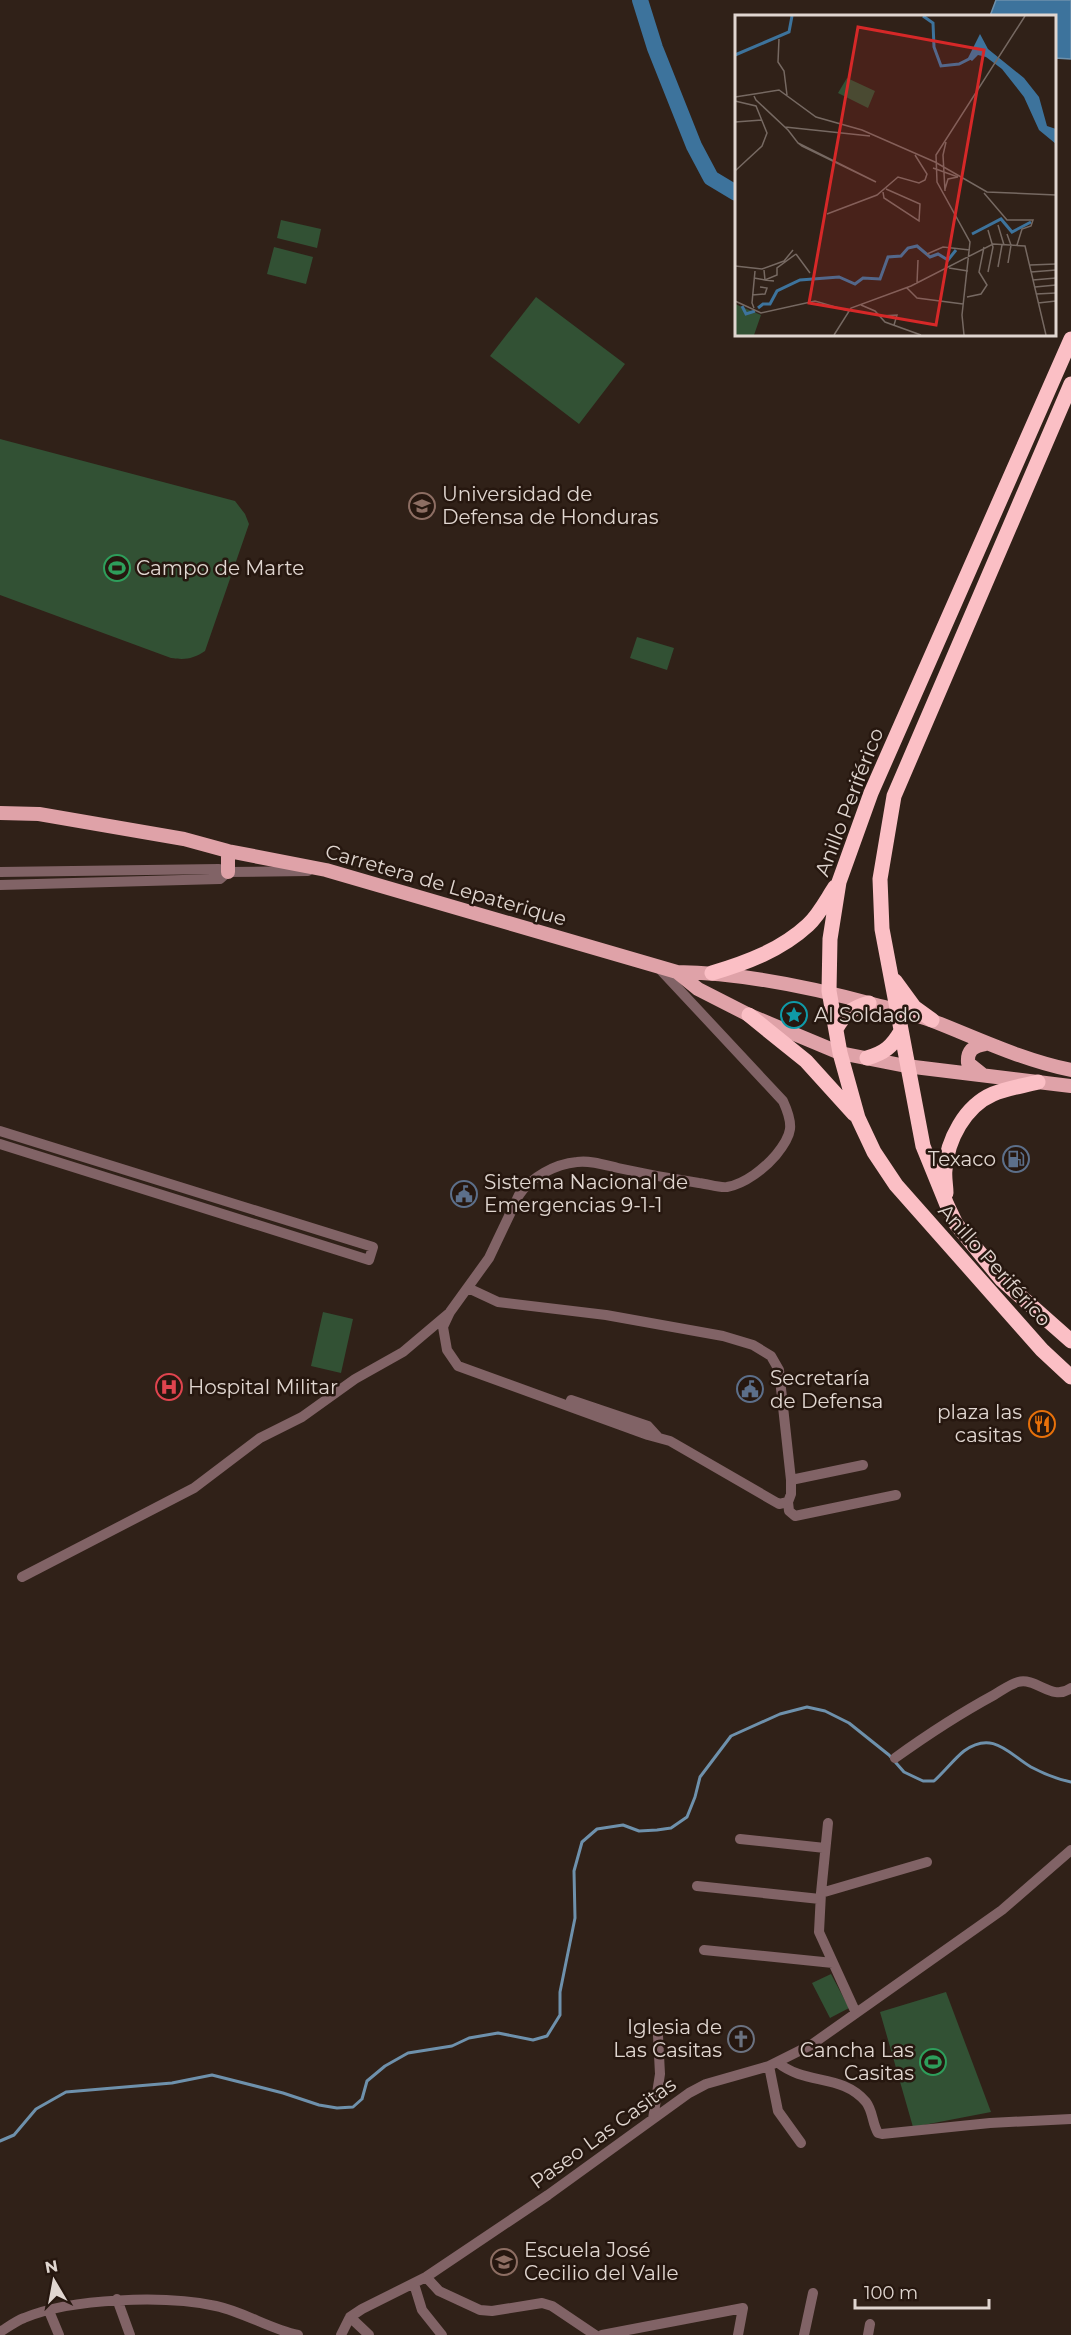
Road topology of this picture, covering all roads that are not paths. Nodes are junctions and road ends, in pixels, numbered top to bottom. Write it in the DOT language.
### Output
graph roads {
  1 [pos="1071,339"];
  2 [pos="1071,384"];
  3 [pos="1,813"];
  4 [pos="228,851"];
  5 [pos="326,870"];
  6 [pos="0,872"];
  7 [pos="228,872"];
  8 [pos="839,882"];
  9 [pos="0,885"];
  10 [pos="889,965"];
  11 [pos="657,966"];
  12 [pos="677,972"];
  13 [pos="712,973"];
  14 [pos="829,991"];
  15 [pos="869,1003"];
  16 [pos="897,1011"];
  17 [pos="749,1015"];
  18 [pos="932,1020"];
  19 [pos="836,1029"];
  20 [pos="901,1032"];
  21 [pos="985,1044"];
  22 [pos="840,1053"];
  23 [pos="867,1058"];
  24 [pos="906,1066"];
  25 [pos="1071,1070"];
  26 [pos="986,1077"];
  27 [pos="1038,1082"];
  28 [pos="1071,1086"];
  29 [pos="858,1118"];
  30 [pos="0,1131"];
  31 [pos="0,1144"];
  32 [pos="947,1205"];
  33 [pos="468,1288"];
  34 [pos="450,1312"];
  35 [pos="1071,1341"];
  36 [pos="1071,1377"];
  37 [pos="863,1465"];
  38 [pos="791,1480"];
  39 [pos="896,1495"];
  40 [pos="788,1502"];
  41 [pos="22,1577"];
  42 [pos="1071,1689"];
  43 [pos="895,1758"];
  44 [pos="828,1823"];
  45 [pos="740,1839"];
  46 [pos="825,1848"];
  47 [pos="1069,1852"];
  48 [pos="927,1862"];
  49 [pos="697,1886"];
  50 [pos="820,1896"];
  51 [pos="704,1950"];
  52 [pos="833,1963"];
  53 [pos="856,2013"];
  54 [pos="658,2036"];
  55 [pos="773,2064"];
  56 [pos="653,2119"];
  57 [pos="1071,2119"];
  58 [pos="801,2144"];
  59 [pos="426,2277"];
  60 [pos="414,2284"];
  61 [pos="813,2293"];
  62 [pos="117,2299"];
  63 [pos="49,2311"];
  64 [pos="350,2317"];
  65 [pos="0,2332"];
  66 [pos="59,2335"];
  67 [pos="130,2335"];
  68 [pos="298,2335"];
  69 [pos="341,2335"];
  70 [pos="369,2335"];
  71 [pos="442,2335"];
  72 [pos="595,2335"];
  73 [pos="602,2335"];
  74 [pos="738,2335"];
  75 [pos="804,2335"];
  1 -- 8 [label="highway, Anillo Periférico"];
  2 -- 10 [label="highway, Anillo Periférico"];
  3 -- 4 [label="main road, Carretera de Lepaterique"];
  4 -- 5 [label="main road, Carretera de Lepaterique"];
  4 -- 7 [label="main road"];
  5 -- 7 [label="street"];
  5 -- 11 [label="main road, Carretera de Lepaterique"];
  6 -- 7 [label="street"];
  7 -- 9 [label="street"];
  8 -- 13 [label="highway"];
  8 -- 14 [label="highway, Anillo Periférico"];
  10 -- 16 [label="highway, Anillo Periférico"];
  10 -- 18 [label="highway"];
  11 -- 12 [label="main road, Carretera de Lepaterique"];
  11 -- 33 [label="street"];
  12 -- 13 [label="main road, Carretera de Lepaterique"];
  12 -- 17 [label="main road, Carretera de Lepaterique"];
  13 -- 14 [label="main road, Carretera de Lepaterique"];
  14 -- 15 [label="main road, Carretera de Lepaterique"];
  14 -- 19 [label="highway, Anillo Periférico"];
  15 -- 16 [label="main road, Carretera de Lepaterique"];
  15 -- 19 [label="highway"];
  16 -- 18 [label="main road, Carretera de Lepaterique"];
  16 -- 20 [label="highway, Anillo Periférico"];
  17 -- 22 [label="main road, Carretera de Lepaterique"];
  17 -- 29 [label="highway"];
  18 -- 21 [label="main road, Carretera de Lepaterique"];
  19 -- 22 [label="highway, Anillo Periférico"];
  20 -- 23 [label="highway"];
  20 -- 24 [label="highway, Anillo Periférico"];
  21 -- 25 [label="main road, Carretera de Lepaterique"];
  21 -- 26 [label="main road"];
  22 -- 23 [label="main road, Carretera de Lepaterique"];
  22 -- 29 [label="highway, Anillo Periférico"];
  23 -- 24 [label="main road, Carretera de Lepaterique"];
  24 -- 26 [label="main road, Carretera de Lepaterique"];
  24 -- 32 [label="highway, Anillo Periférico"];
  26 -- 27 [label="main road, Carretera de Lepaterique"];
  27 -- 28 [label="main road, Carretera de Lepaterique"];
  27 -- 32 [label="highway"];
  29 -- 36 [label="highway, Anillo Periférico"];
  30 -- 31 [label="street"];
  32 -- 35 [label="highway, Anillo Periférico"];
  33 -- 34 [label="street"];
  33 -- 38 [label="street"];
  34 -- 40 [label="street"];
  34 -- 41 [label="street"];
  37 -- 38 [label="street"];
  38 -- 40 [label="street"];
  39 -- 40 [label="street"];
  42 -- 43 [label="street"];
  44 -- 46 [label="street"];
  45 -- 46 [label="street"];
  46 -- 50 [label="street"];
  47 -- 53 [label="street, Paseo Las Casitas"];
  48 -- 50 [label="street"];
  49 -- 50 [label="street"];
  50 -- 52 [label="street"];
  51 -- 52 [label="street"];
  52 -- 53 [label="street"];
  53 -- 55 [label="street, Paseo Las Casitas"];
  54 -- 56 [label="street"];
  55 -- 56 [label="street, Paseo Las Casitas"];
  55 -- 57 [label="street"];
  55 -- 58 [label="street"];
  56 -- 59 [label="street, Paseo Las Casitas"];
  59 -- 60 [label="street, Paseo Las Casitas"];
  59 -- 72 [label="street"];
  60 -- 64 [label="street, Paseo Las Casitas"];
  60 -- 71 [label="street"];
  61 -- 75 [label="street"];
  62 -- 63 [label="street"];
  62 -- 67 [label="street"];
  62 -- 68 [label="street"];
  63 -- 65 [label="street"];
  63 -- 66 [label="street"];
  64 -- 69 [label="street"];
  64 -- 70 [label="street"];
  73 -- 74 [label="street"];
}
